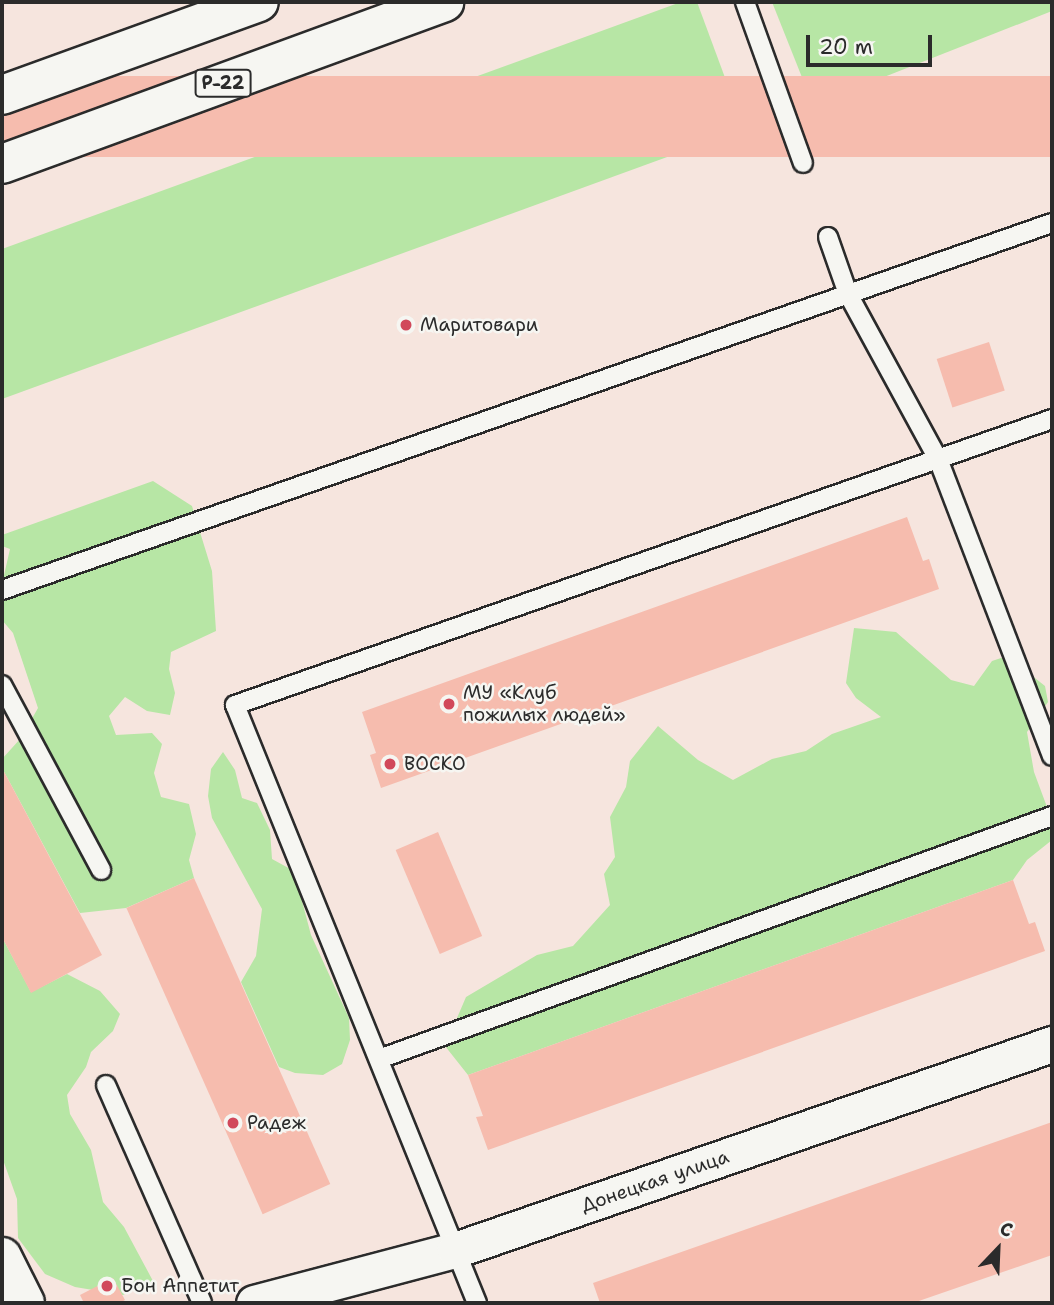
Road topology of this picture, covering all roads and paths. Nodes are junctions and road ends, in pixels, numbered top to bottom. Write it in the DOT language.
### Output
graph roads {
  1 [pos="259,2"];
  2 [pos="444,2"];
  3 [pos="745,2"];
  4 [pos="2,96"];
  5 [pos="803,163"];
  6 [pos="2,164"];
  7 [pos="1052,223"];
  8 [pos="828,237"];
  9 [pos="849,294"];
  10 [pos="1052,419"];
  11 [pos="939,459"];
  12 [pos="2,590"];
  13 [pos="2,685"];
  14 [pos="1052,756"];
  15 [pos="1052,816"];
  16 [pos="101,870"];
  17 [pos="1052,1044"];
  18 [pos="379,1059"];
  19 [pos="106,1085"];
  20 [pos="455,1250"];
  21 [pos="2,1257"];
  22 [pos="25,1303"];
  23 [pos="202,1303"];
  24 [pos="254,1303"];
  25 [pos="477,1303"];
  1 -- 4 [label="main road"];
  2 -- 6 [label="main road, Р-22"];
  3 -- 5 [label="lane"];
  7 -- 9 [label="lane"];
  8 -- 9 [label="lane"];
  9 -- 11 [label="lane"];
  9 -- 12 [label="lane"];
  10 -- 11 [label="lane"];
  11 -- 14 [label="lane"];
  11 -- 18 [label="lane"];
  13 -- 16 [label="lane"];
  15 -- 18 [label="lane"];
  17 -- 20 [label="street, Донецкая улица"];
  18 -- 20 [label="lane"];
  19 -- 23 [label="lane"];
  20 -- 24 [label="street, Донецкая улица"];
  20 -- 25 [label="lane"];
  21 -- 22 [label="main road"];
}
